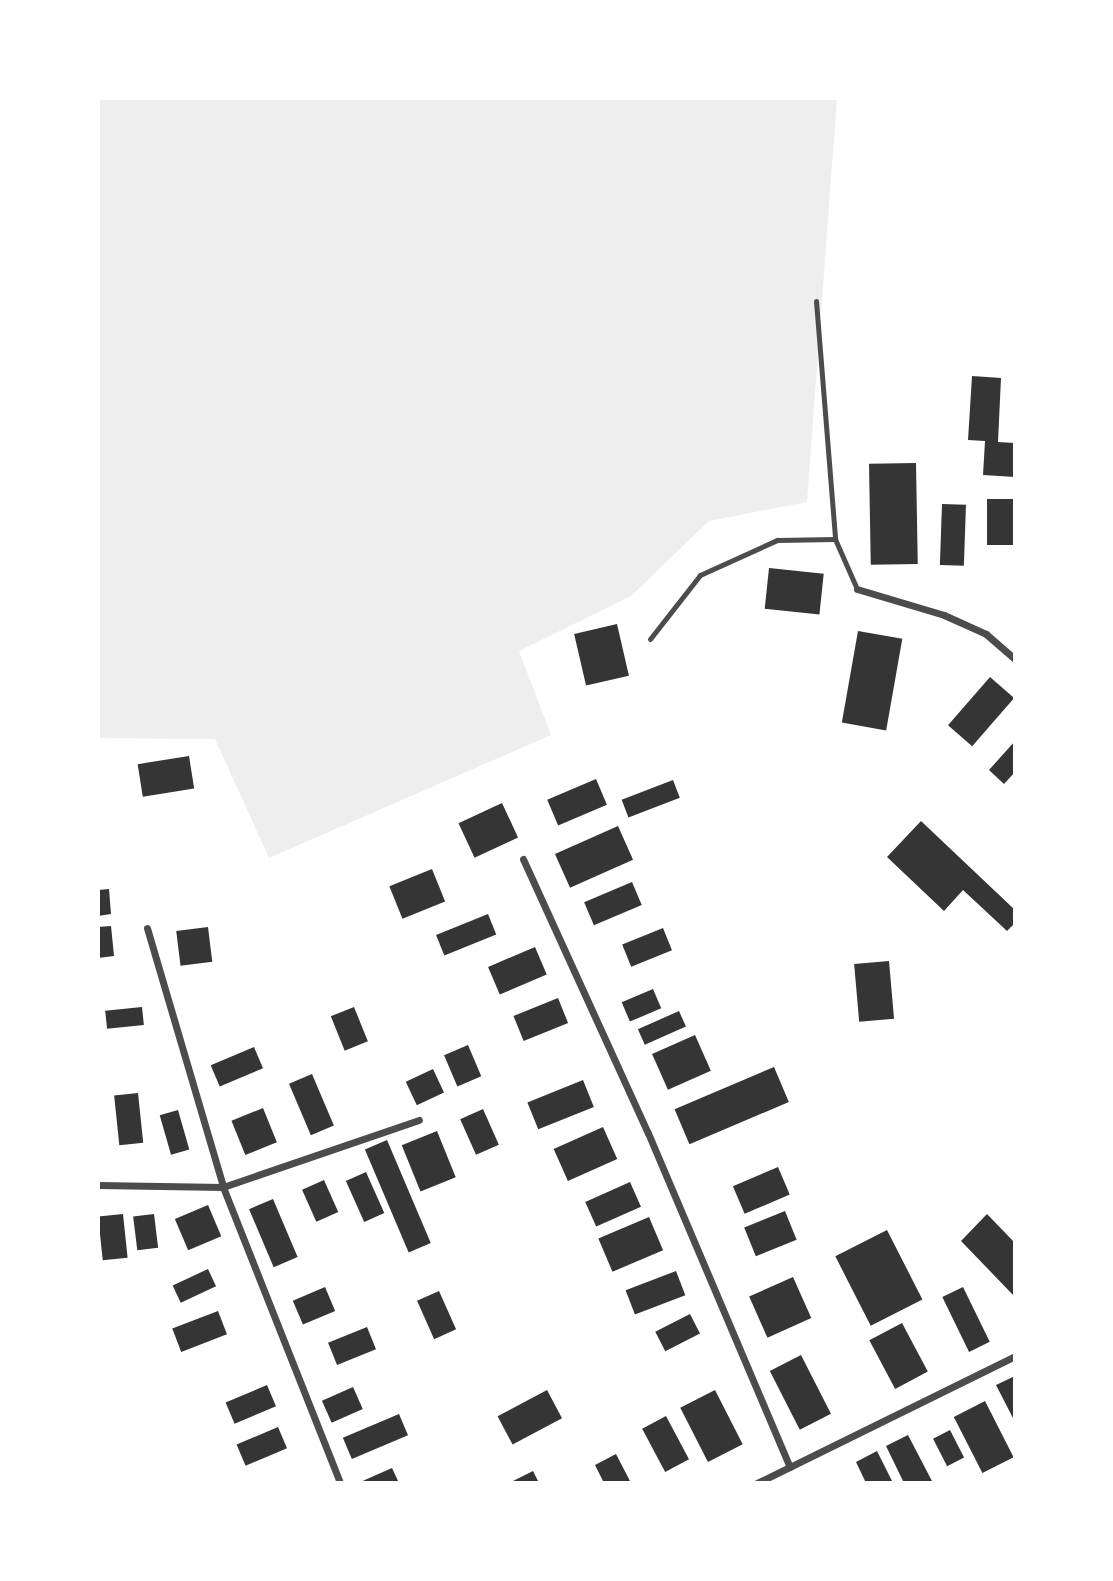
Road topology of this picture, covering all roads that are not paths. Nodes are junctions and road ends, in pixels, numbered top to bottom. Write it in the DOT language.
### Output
graph roads {
  1 [pos="816,301"];
  2 [pos="835,539"];
  3 [pos="857,589"];
  4 [pos="650,639"];
  5 [pos="1015,659"];
  6 [pos="523,859"];
  7 [pos="147,928"];
  8 [pos="419,1120"];
  9 [pos="98,1185"];
  10 [pos="223,1188"];
  11 [pos="1015,1356"];
  12 [pos="790,1467"];
  13 [pos="340,1483"];
  14 [pos="757,1483"];
  1 -- 2 [label="lane"];
  2 -- 3 [label="lane"];
  2 -- 4 [label="lane"];
  3 -- 5 [label="street"];
  6 -- 12 [label="street"];
  7 -- 10 [label="street"];
  8 -- 10 [label="street"];
  9 -- 10 [label="street"];
  10 -- 13 [label="street"];
  11 -- 12 [label="street"];
  12 -- 14 [label="street"];
}
